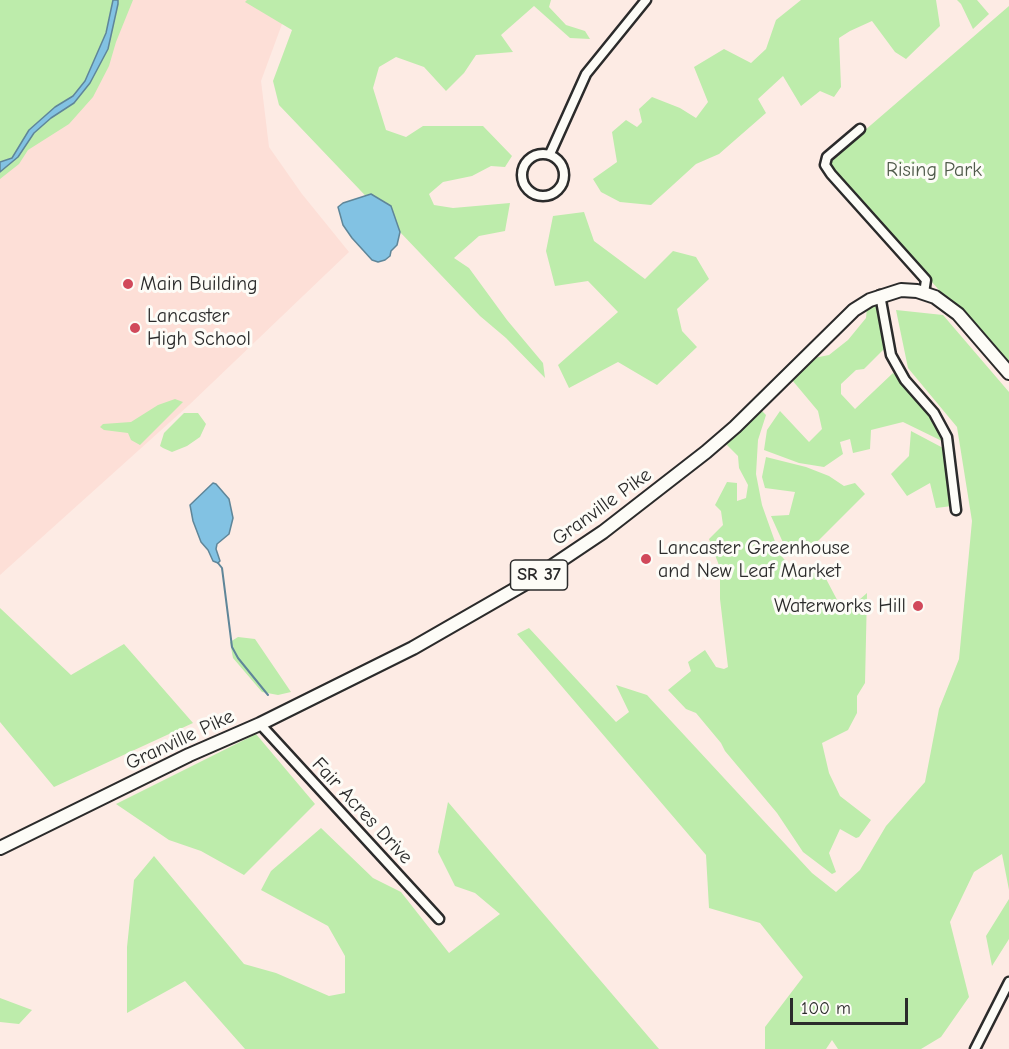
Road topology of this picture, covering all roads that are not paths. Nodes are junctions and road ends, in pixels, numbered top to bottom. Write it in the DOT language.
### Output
graph roads {
  1 [pos="646,0"];
  2 [pos="860,129"];
  3 [pos="550,154"];
  4 [pos="924,293"];
  5 [pos="880,295"];
  6 [pos="1009,373"];
  7 [pos="956,510"];
  8 [pos="260,724"];
  9 [pos="0,848"];
  10 [pos="439,919"];
  11 [pos="1009,982"];
  12 [pos="975,1049"];
  1 -- 3 [label="street"];
  2 -- 4 [label="street"];
  3 -- 3 [label="street"];
  4 -- 5 [label="highway, Granville Pike / SR 37"];
  4 -- 6 [label="highway, Granville Pike / SR 37"];
  5 -- 7 [label="street"];
  5 -- 8 [label="highway, Granville Pike / SR 37"];
  8 -- 9 [label="highway, Granville Pike / SR 37"];
  8 -- 10 [label="street, Fair Acres Drive"];
  11 -- 12 [label="street"];
}
